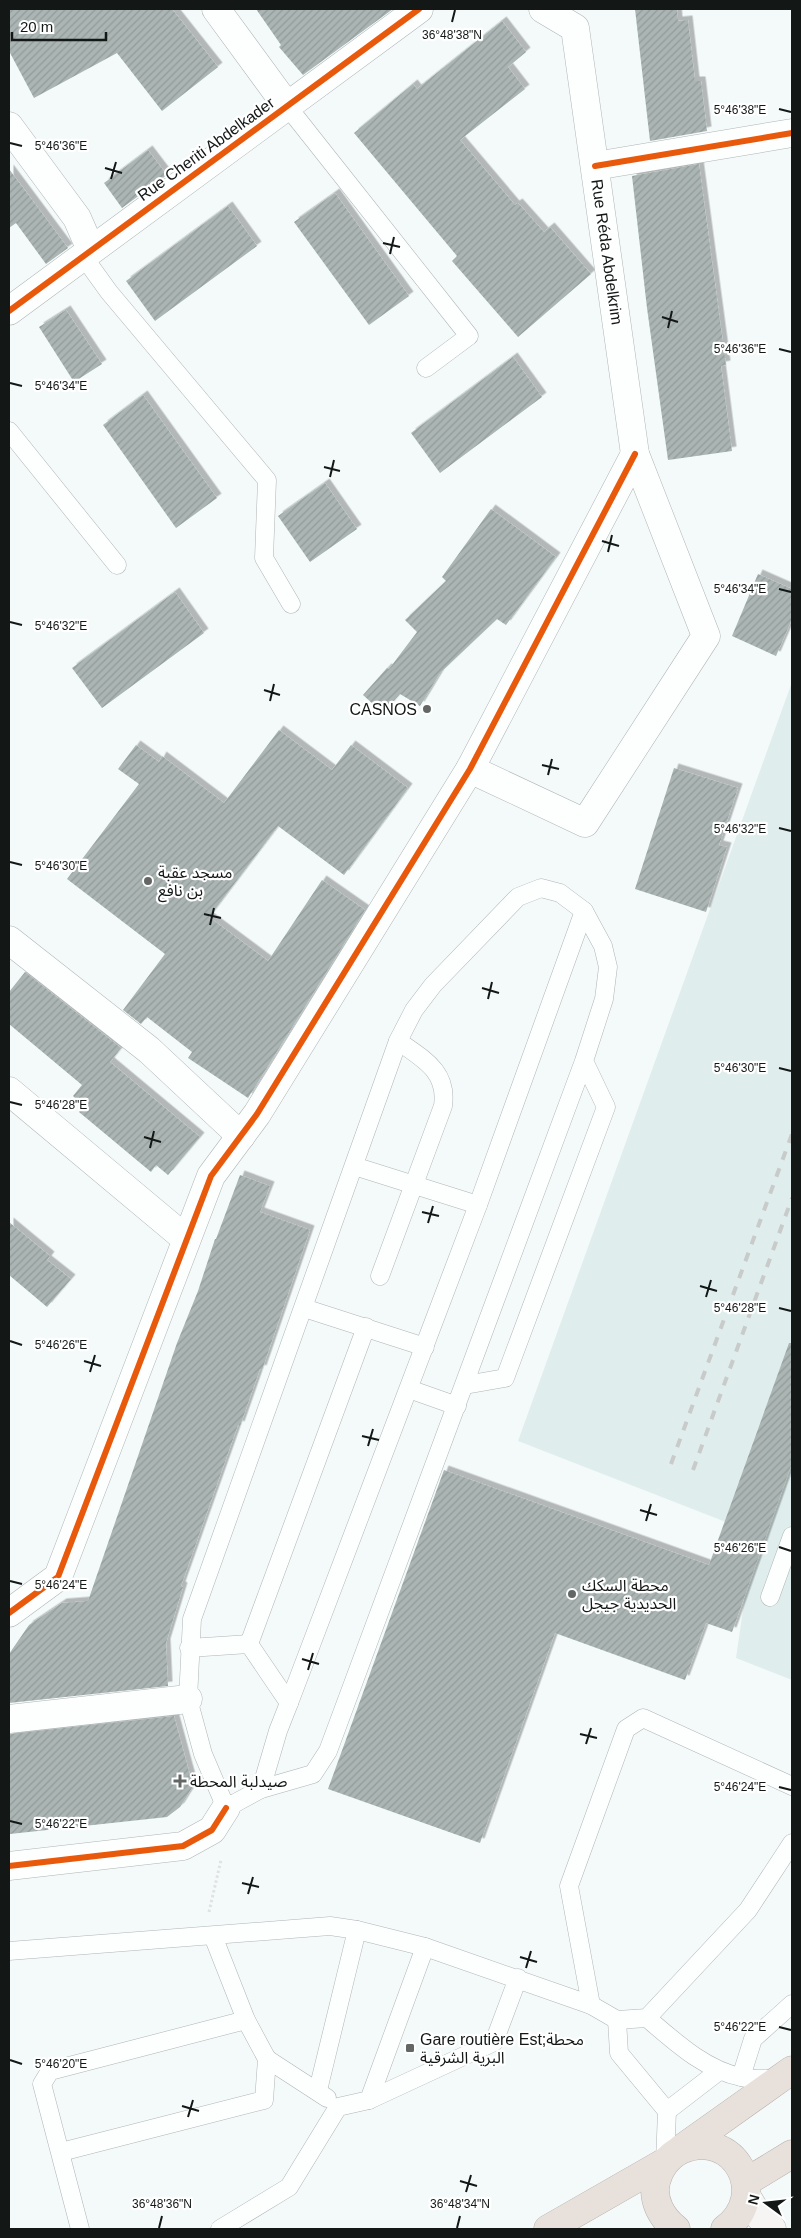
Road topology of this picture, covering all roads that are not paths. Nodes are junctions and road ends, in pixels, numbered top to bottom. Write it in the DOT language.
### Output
graph roads {
  1 [pos="216,9"];
  2 [pos="419,9"];
  3 [pos="543,9"];
  4 [pos="287,106"];
  5 [pos="9,126"];
  6 [pos="792,133"];
  7 [pos="595,166"];
  8 [pos="87,253"];
  9 [pos="9,311"];
  10 [pos="426,368"];
  11 [pos="9,431"];
  12 [pos="635,454"];
  13 [pos="117,565"];
  14 [pos="291,604"];
  15 [pos="470,770"];
  16 [pos="584,911"];
  17 [pos="9,940"];
  18 [pos="398,1042"];
  19 [pos="584,1061"];
  20 [pos="9,1091"];
  21 [pos="241,1136"];
  22 [pos="354,1166"];
  23 [pos="414,1185"];
  24 [pos="478,1205"];
  25 [pos="186,1239"];
  26 [pos="380,1276"];
  27 [pos="304,1308"];
  28 [pos="366,1327"];
  29 [pos="425,1347"];
  30 [pos="465,1384"];
  31 [pos="409,1389"];
  32 [pos="457,1406"];
  33 [pos="792,1536"];
  34 [pos="770,1598"];
  35 [pos="9,1613"];
  36 [pos="249,1644"];
  37 [pos="189,1648"];
  38 [pos="188,1699"];
  39 [pos="289,1703"];
  40 [pos="9,1718"];
  41 [pos="792,1786"];
  42 [pos="261,1789"];
  43 [pos="226,1808"];
  44 [pos="792,1843"];
  45 [pos="9,1866"];
  46 [pos="357,1930"];
  47 [pos="213,1936"];
  48 [pos="425,1947"];
  49 [pos="9,1951"];
  50 [pos="518,1978"];
  51 [pos="792,2004"];
  52 [pos="591,2005"];
  53 [pos="647,2018"];
  54 [pos="246,2020"];
  55 [pos="617,2020"];
  56 [pos="267,2058"];
  57 [pos="719,2070"];
  58 [pos="786,2075"];
  59 [pos="742,2077"];
  60 [pos="318,2090"];
  61 [pos="368,2100"];
  62 [pos="338,2107"];
  63 [pos="667,2110"];
  64 [pos="60,2152"];
  65 [pos="792,2154"];
  66 [pos="671,2157"];
  67 [pos="746,2189"];
  68 [pos="80,2229"];
  69 [pos="220,2229"];
  70 [pos="548,2229"];
  71 [pos="676,2229"];
  72 [pos="725,2229"];
  73 [pos="772,2229"];
  1 -- 4 [label="street"];
  2 -- 4 [label="street, Rue Cheriti Abdelkader"];
  3 -- 7 [label="street, Rue Réda Abdelkrim"];
  4 -- 8 [label="street, Rue Cheriti Abdelkader"];
  4 -- 10 [label="lane"];
  5 -- 8 [label="street"];
  6 -- 7 [label="street"];
  7 -- 12 [label="street, Rue Réda Abdelkrim"];
  8 -- 9 [label="street, Rue Cheriti Abdelkader"];
  8 -- 14 [label="lane"];
  11 -- 13 [label="lane"];
  12 -- 15 [label="street"];
  12 -- 15 [label="street, Rue Réda Abdelkrim"];
  15 -- 21 [label="street"];
  16 -- 18 [label="lane"];
  16 -- 19 [label="lane"];
  16 -- 24 [label="lane"];
  17 -- 21 [label="street"];
  18 -- 22 [label="lane"];
  18 -- 23 [label="lane"];
  19 -- 30 [label="lane"];
  19 -- 30 [label="lane"];
  20 -- 25 [label="street"];
  21 -- 25 [label="street"];
  22 -- 23 [label="lane"];
  22 -- 27 [label="lane"];
  23 -- 24 [label="lane"];
  23 -- 26 [label="lane"];
  24 -- 29 [label="lane"];
  25 -- 35 [label="street"];
  27 -- 28 [label="lane"];
  27 -- 37 [label="lane"];
  28 -- 29 [label="lane"];
  28 -- 36 [label="lane"];
  29 -- 31 [label="lane"];
  30 -- 32 [label="lane"];
  31 -- 32 [label="lane"];
  31 -- 39 [label="lane"];
  32 -- 42 [label="lane"];
  33 -- 34 [label="lane"];
  36 -- 37 [label="lane"];
  36 -- 39 [label="lane"];
  37 -- 38 [label="lane"];
  38 -- 40 [label="street"];
  38 -- 43 [label="lane"];
  39 -- 42 [label="lane"];
  41 -- 52 [label="lane"];
  42 -- 43 [label="lane"];
  43 -- 45 [label="street"];
  44 -- 53 [label="lane"];
  46 -- 47 [label="lane"];
  46 -- 48 [label="lane"];
  46 -- 60 [label="lane"];
  47 -- 49 [label="lane"];
  47 -- 54 [label="lane"];
  48 -- 50 [label="lane"];
  48 -- 61 [label="lane"];
  50 -- 52 [label="lane"];
  50 -- 61 [label="lane"];
  51 -- 59 [label="lane"];
  52 -- 55 [label="lane"];
  53 -- 55 [label="lane"];
  53 -- 57 [label="lane"];
  54 -- 56 [label="lane"];
  54 -- 64 [label="lane"];
  55 -- 63 [label="lane"];
  56 -- 60 [label="lane"];
  56 -- 64 [label="lane"];
  57 -- 59 [label="lane"];
  57 -- 63 [label="lane"];
  58 -- 59 [label="lane"];
  58 -- 66 [label="highway"];
  60 -- 62 [label="lane"];
  61 -- 62 [label="lane"];
  62 -- 69 [label="lane"];
  63 -- 66 [label="lane"];
  64 -- 68 [label="lane"];
  65 -- 67 [label="highway"];
  66 -- 67 [label="highway"];
  66 -- 70 [label="highway"];
  66 -- 71 [label="highway"];
  67 -- 72 [label="highway"];
  67 -- 73 [label="main road"];
}
